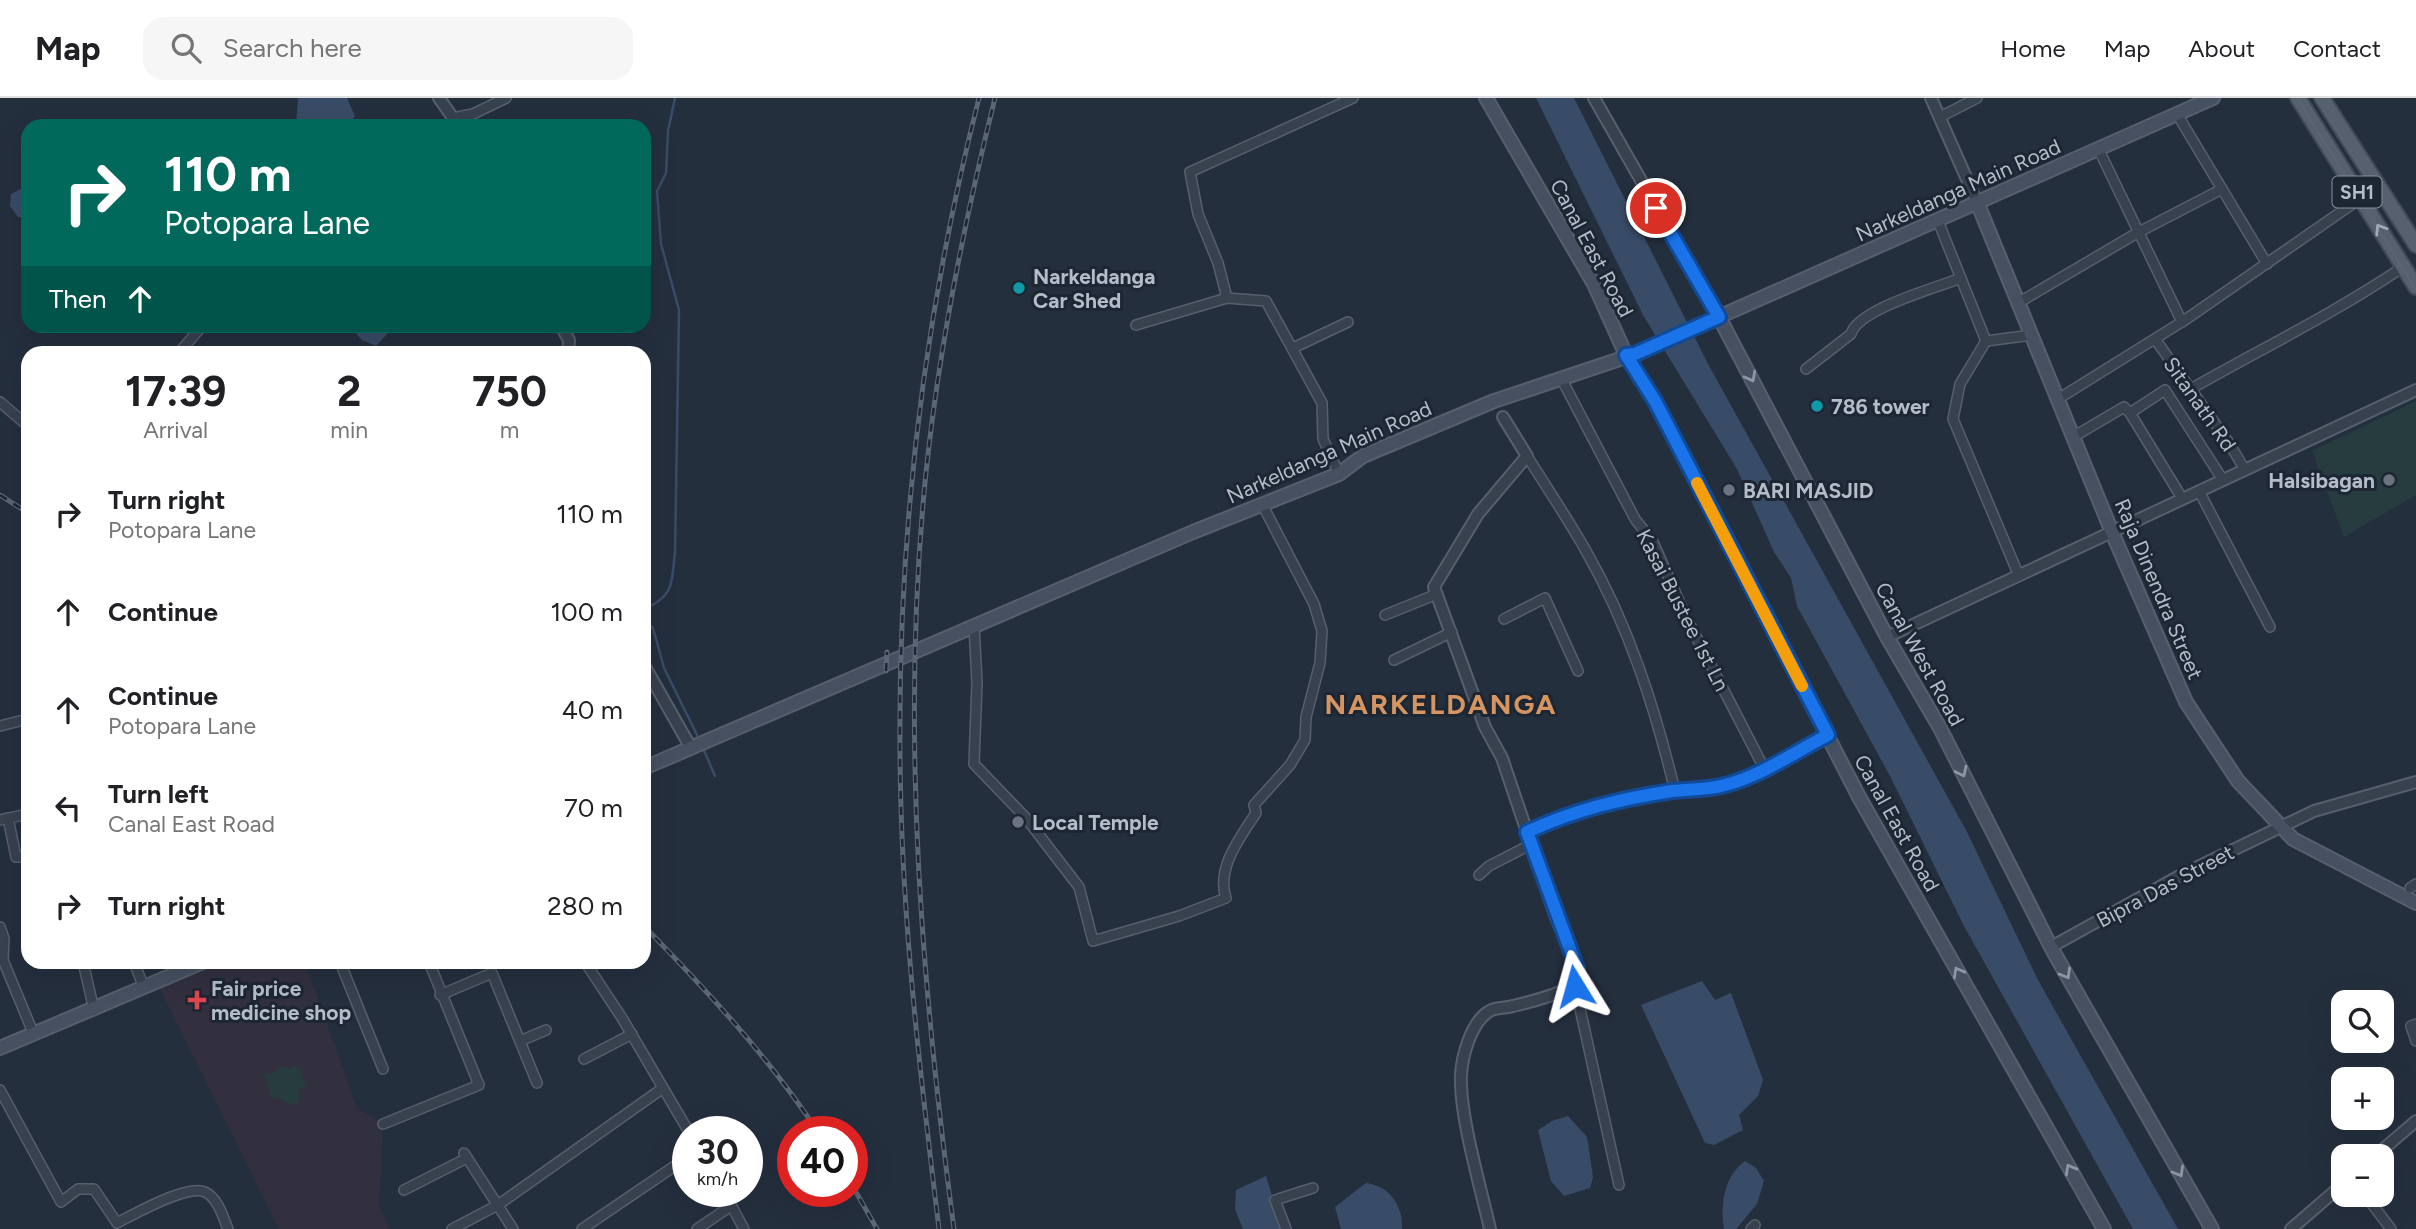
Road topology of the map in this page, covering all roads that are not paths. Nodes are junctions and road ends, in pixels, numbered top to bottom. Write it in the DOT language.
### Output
graph roads {
  1 [pos="439,98"];
  2 [pos="506,98"];
  3 [pos="1353,98"];
  4 [pos="1486,98"];
  5 [pos="1594,98"];
  6 [pos="1931,98"];
  7 [pos="1977,98"];
  8 [pos="2213,98"];
  9 [pos="2298,98"];
  10 [pos="2322,98"];
  11 [pos="2177,114"];
  12 [pos="1940,117"];
  13 [pos="450,119"];
  14 [pos="460,119"];
  15 [pos="2098,148"];
  16 [pos="2222,189"];
  17 [pos="2361,198"];
  18 [pos="1977,202"];
  19 [pos="1938,221"];
  20 [pos="2137,233"];
  21 [pos="2416,245"];
  22 [pos="2267,264"];
  23 [pos="2403,267"];
  24 [pos="1961,278"];
  25 [pos="2416,287"];
  26 [pos="1227,298"];
  27 [pos="2018,303"];
  28 [pos="1719,317"];
  29 [pos="1348,322"];
  30 [pos="2182,322"];
  31 [pos="1136,325"];
  32 [pos="2032,335"];
  33 [pos="2155,339"];
  34 [pos="1986,341"];
  35 [pos="1293,348"];
  36 [pos="1631,355"];
  37 [pos="1806,369"];
  38 [pos="1561,378"];
  39 [pos="2189,390"];
  40 [pos="2416,390"];
  41 [pos="2058,399"];
  42 [pos="0,402"];
  43 [pos="2130,413"];
  44 [pos="1503,417"];
  45 [pos="21,420"];
  46 [pos="2073,437"];
  47 [pos="1527,456"];
  48 [pos="2245,471"];
  49 [pos="1339,474"];
  50 [pos="2223,480"];
  51 [pos="2199,491"];
  52 [pos="2182,498"];
  53 [pos="1262,506"];
  54 [pos="2112,531"];
  55 [pos="2019,576"];
  56 [pos="1437,594"];
  57 [pos="1385,615"];
  58 [pos="1504,619"];
  59 [pos="974,626"];
  60 [pos="2270,627"];
  61 [pos="1452,632"];
  62 [pos="1887,637"];
  63 [pos="1394,660"];
  64 [pos="1578,671"];
  65 [pos="651,677"];
  66 [pos="21,721"];
  67 [pos="0,726"];
  68 [pos="1828,735"];
  69 [pos="691,748"];
  70 [pos="651,765"];
  71 [pos="1764,768"];
  72 [pos="2416,782"];
  73 [pos="1675,791"];
  74 [pos="4,819"];
  75 [pos="2281,826"];
  76 [pos="1527,832"];
  77 [pos="1532,844"];
  78 [pos="21,858"];
  79 [pos="1479,875"];
  80 [pos="2416,903"];
  81 [pos="0,927"];
  82 [pos="2051,947"];
  83 [pos="85,969"];
  84 [pos="137,969"];
  85 [pos="187,969"];
  86 [pos="343,969"];
  87 [pos="431,969"];
  88 [pos="590,969"];
  89 [pos="1575,986"];
  90 [pos="144,988"];
  91 [pos="440,995"];
  92 [pos="94,1010"];
  93 [pos="2416,1024"];
  94 [pos="546,1030"];
  95 [pos="632,1034"];
  96 [pos="34,1035"];
  97 [pos="520,1041"];
  98 [pos="2416,1041"];
  99 [pos="0,1048"];
  100 [pos="584,1059"];
  101 [pos="383,1069"];
  102 [pos="537,1083"];
  103 [pos="663,1088"];
  104 [pos="0,1090"];
  105 [pos="680,1116"];
  106 [pos="2416,1121"];
  107 [pos="383,1124"];
  108 [pos="2389,1144"];
  109 [pos="672,1168"];
  110 [pos="1619,1185"];
  111 [pos="1313,1188"];
  112 [pos="404,1189"];
  113 [pos="2331,1195"];
  114 [pos="498,1205"];
  115 [pos="730,1207"];
  116 [pos="732,1207"];
  117 [pos="2374,1207"];
  118 [pos="119,1226"];
  119 [pos="2293,1228"];
  120 [pos="228,1229"];
  121 [pos="452,1229"];
  122 [pos="513,1229"];
  123 [pos="582,1229"];
  124 [pos="697,1229"];
  125 [pos="744,1229"];
  126 [pos="1286,1229"];
  127 [pos="1490,1229"];
  128 [pos="2104,1229"];
  129 [pos="2212,1229"];
  130 [pos="2391,1229"];
  1 -- 13 [label="street"];
  2 -- 14 [label="street"];
  3 -- 26 [label="street"];
  4 -- 36 [label="main road, Canal East Road"];
  5 -- 28 [label="street, Canal West Road"];
  6 -- 12 [label="street"];
  7 -- 12 [label="street"];
  8 -- 11 [label="main road, Narkeldanga Main Road"];
  9 -- 17 [label="main road, SH1"];
  10 -- 21 [label="main road"];
  11 -- 15 [label="main road, Narkeldanga Main Road"];
  11 -- 16 [label="street"];
  12 -- 18 [label="street"];
  15 -- 18 [label="main road, Narkeldanga Main Road"];
  15 -- 20 [label="street"];
  16 -- 20 [label="street"];
  16 -- 22 [label="street"];
  17 -- 22 [label="street"];
  23 -- 17 [label="main road, SH1, one-way"];
  18 -- 19 [label="main road, Narkeldanga Main Road"];
  18 -- 27 [label="main road, Raja Dinendra Street"];
  19 -- 24 [label="street"];
  19 -- 28 [label="main road, Narkeldanga Main Road"];
  20 -- 27 [label="street"];
  20 -- 30 [label="street"];
  22 -- 30 [label="street"];
  23 -- 25 [label="main road, SH1"];
  23 -- 39 [label="street"];
  24 -- 34 [label="street"];
  24 -- 37 [label="street"];
  26 -- 31 [label="street"];
  26 -- 35 [label="street"];
  27 -- 32 [label="main road, Raja Dinendra Street"];
  28 -- 36 [label="main road, Narkeldanga Main Road"];
  28 -- 62 [label="main road, Canal West Road, one-way"];
  29 -- 35 [label="street"];
  30 -- 33 [label="street"];
  32 -- 34 [label="street"];
  32 -- 41 [label="main road, Raja Dinendra Street"];
  33 -- 39 [label="street, Sitanath Rd"];
  33 -- 41 [label="street"];
  34 -- 55 [label="street"];
  35 -- 49 [label="street"];
  36 -- 38 [label="main road, Narkeldanga Main Road"];
  36 -- 68 [label="main road, Canal East Road"];
  38 -- 49 [label="main road, Narkeldanga Main Road"];
  38 -- 71 [label="street, Kasai Bustee 1st Ln"];
  39 -- 48 [label="street, Sitanath Rd"];
  40 -- 48 [label="street"];
  41 -- 46 [label="main road, Raja Dinendra Street"];
  42 -- 45 [label="street"];
  43 -- 46 [label="street"];
  43 -- 50 [label="street"];
  43 -- 52 [label="street"];
  44 -- 47 [label="street"];
  46 -- 54 [label="main road, Raja Dinendra Street"];
  47 -- 56 [label="street"];
  47 -- 73 [label="street"];
  48 -- 50 [label="street"];
  49 -- 53 [label="main road, Narkeldanga Main Road"];
  50 -- 51 [label="street"];
  51 -- 52 [label="street"];
  51 -- 60 [label="street"];
  52 -- 54 [label="street"];
  53 -- 59 [label="main road, Narkeldanga Main Road"];
  53 -- 59 [label="street"];
  54 -- 55 [label="street"];
  54 -- 75 [label="main road, Raja Dinendra Street"];
  55 -- 62 [label="street"];
  56 -- 57 [label="street"];
  56 -- 61 [label="street"];
  58 -- 64 [label="street"];
  59 -- 69 [label="main road, Narkeldanga Main Road"];
  61 -- 63 [label="street"];
  61 -- 76 [label="street"];
  62 -- 82 [label="main road, Canal West Road, one-way"];
  65 -- 69 [label="street"];
  66 -- 67 [label="street"];
  68 -- 71 [label="street"];
  128 -- 68 [label="main road, Canal East Road, one-way"];
  69 -- 70 [label="main road"];
  71 -- 73 [label="street"];
  72 -- 75 [label="street, Bipra Das Street"];
  73 -- 76 [label="street"];
  74 -- 78 [label="street"];
  75 -- 80 [label="main road, Raja Dinendra Street"];
  75 -- 82 [label="street, Bipra Das Street"];
  76 -- 77 [label="street"];
  77 -- 79 [label="street"];
  77 -- 89 [label="street"];
  81 -- 96 [label="street"];
  82 -- 129 [label="main road, Canal West Road, one-way"];
  83 -- 92 [label="street"];
  84 -- 90 [label="street"];
  85 -- 90 [label="main road"];
  86 -- 101 [label="street"];
  87 -- 91 [label="street"];
  88 -- 95 [label="street"];
  89 -- 110 [label="street"];
  89 -- 127 [label="street"];
  90 -- 92 [label="main road"];
  91 -- 97 [label="street"];
  91 -- 107 [label="street"];
  92 -- 96 [label="main road"];
  93 -- 98 [label="street"];
  94 -- 97 [label="street"];
  95 -- 100 [label="street"];
  95 -- 103 [label="street"];
  96 -- 99 [label="main road"];
  97 -- 102 [label="street"];
  103 -- 105 [label="street"];
  103 -- 114 [label="street"];
  104 -- 118 [label="street"];
  106 -- 108 [label="street"];
  109 -- 123 [label="street"];
  111 -- 126 [label="street"];
  112 -- 114 [label="street"];
  113 -- 119 [label="street"];
  114 -- 121 [label="street"];
  114 -- 122 [label="street"];
  115 -- 124 [label="street"];
  116 -- 125 [label="street"];
  117 -- 130 [label="street"];
  118 -- 120 [label="street"];
}
